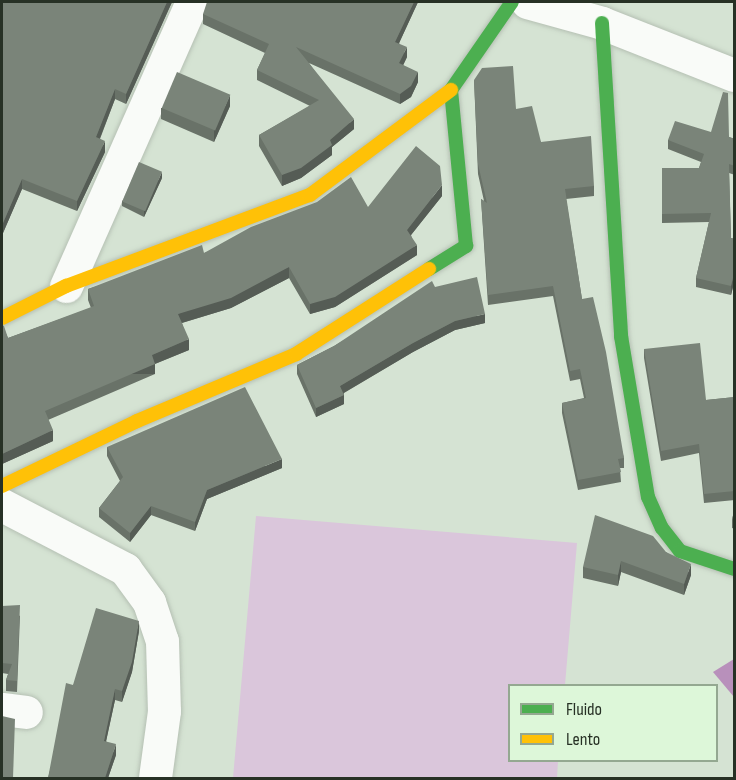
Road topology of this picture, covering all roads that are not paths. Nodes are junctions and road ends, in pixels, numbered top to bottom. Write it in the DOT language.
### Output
graph roads {
  1 [pos="192,2"];
  2 [pos="512,2"];
  3 [pos="527,2"];
  4 [pos="602,23"];
  5 [pos="735,75"];
  6 [pos="451,90"];
  7 [pos="66,286"];
  8 [pos="2,318"];
  9 [pos="2,486"];
  10 [pos="2,505"];
  11 [pos="735,569"];
  12 [pos="154,778"];
  1 -- 7 [label="street"];
  2 -- 6 [label="street"];
  3 -- 4 [label="street"];
  4 -- 5 [label="street"];
  4 -- 11 [label="street"];
  6 -- 7 [label="street"];
  6 -- 9 [label="street"];
  7 -- 8 [label="street"];
  10 -- 12 [label="street"];
}
